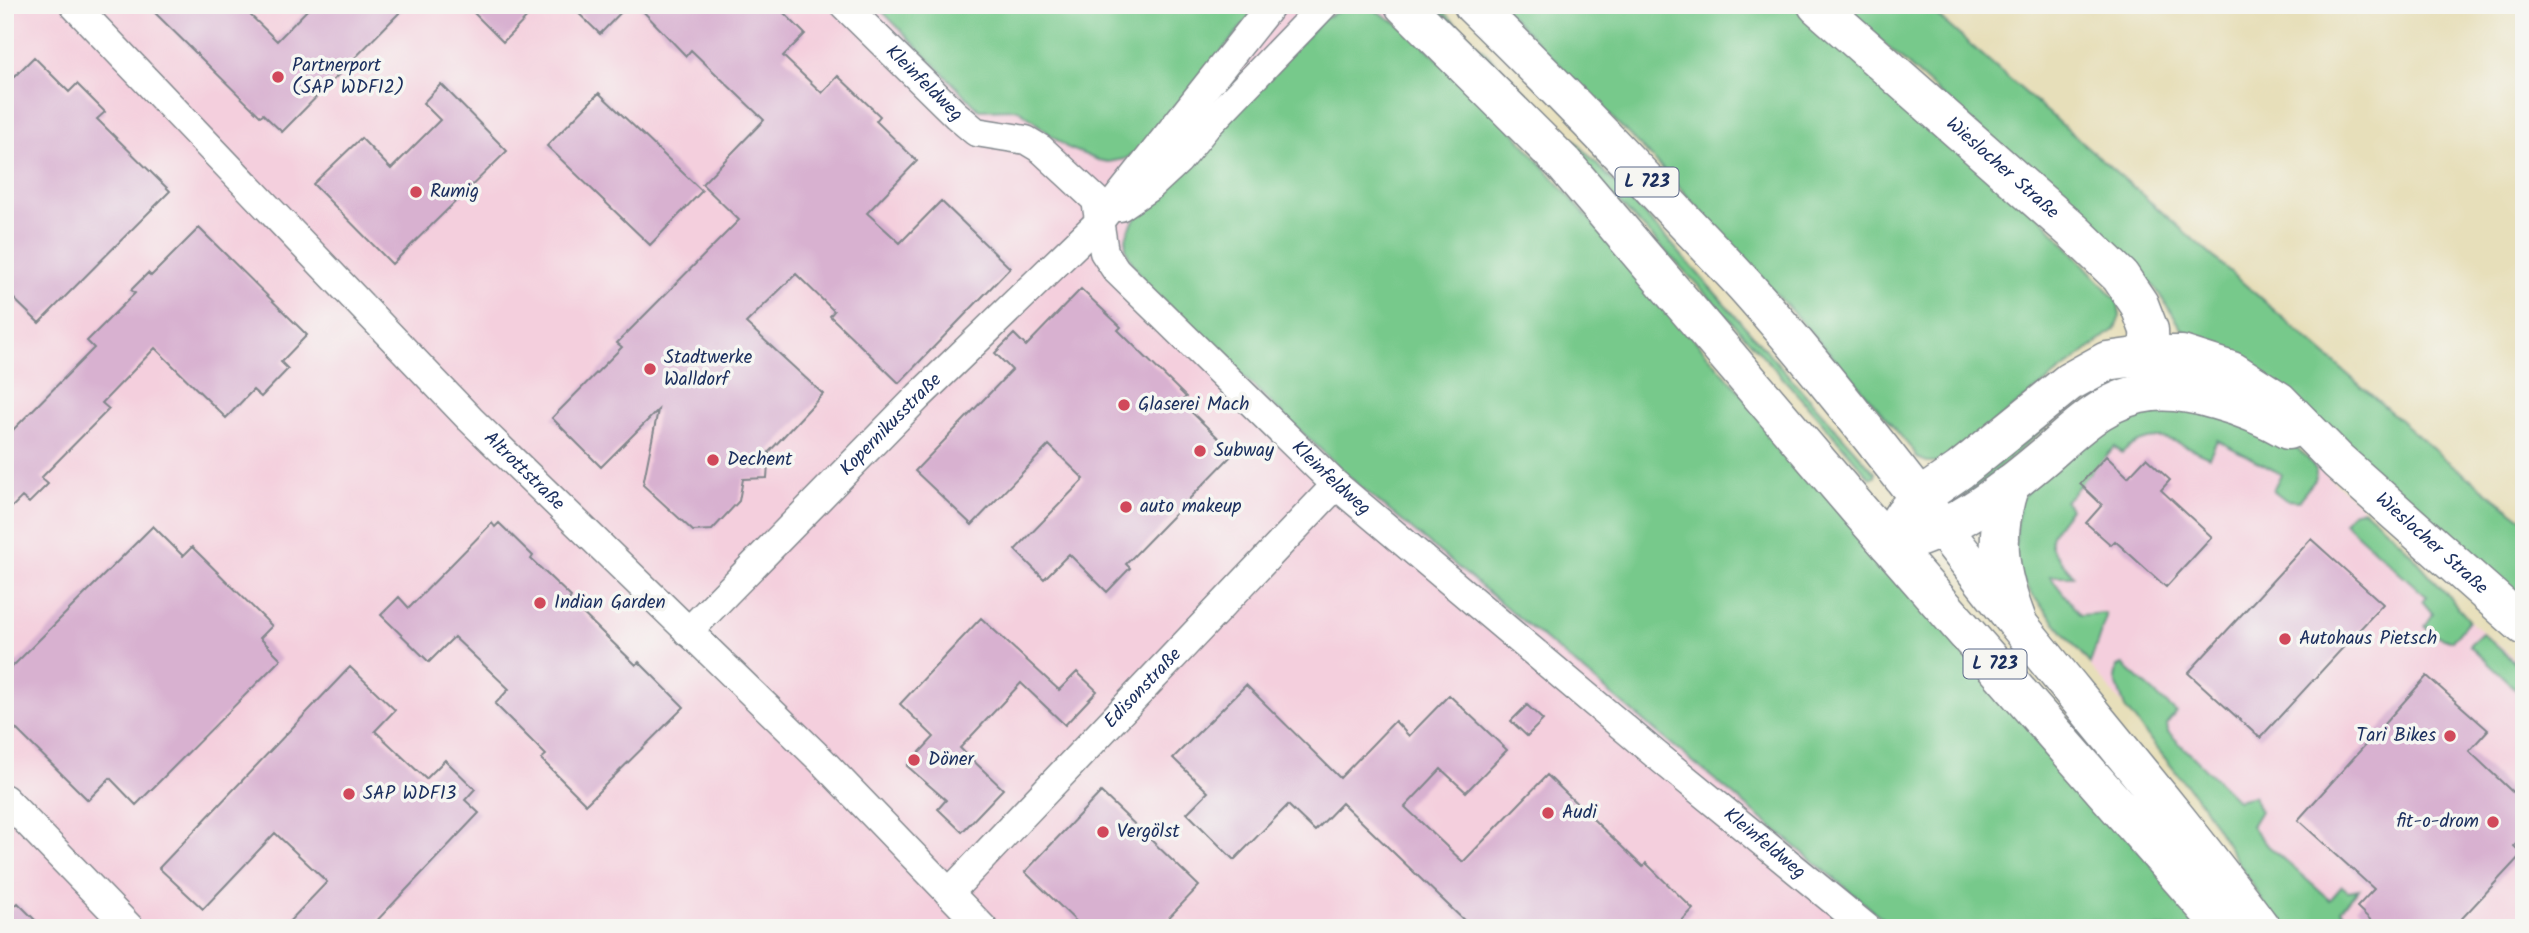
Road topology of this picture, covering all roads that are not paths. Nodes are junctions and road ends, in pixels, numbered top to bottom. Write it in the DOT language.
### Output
graph roads {
  1 [pos="74,5"];
  2 [pos="845,5"];
  3 [pos="1271,5"];
  4 [pos="1324,5"];
  5 [pos="1404,5"];
  6 [pos="1474,5"];
  7 [pos="1817,5"];
  8 [pos="1098,223"];
  9 [pos="2151,373"];
  10 [pos="2010,484"];
  11 [pos="1336,485"];
  12 [pos="1918,499"];
  13 [pos="1944,528"];
  14 [pos="1890,544"];
  15 [pos="2018,623"];
  16 [pos="2524,626"];
  17 [pos="688,632"];
  18 [pos="5,799"];
  19 [pos="949,893"];
  20 [pos="130,928"];
  21 [pos="983,928"];
  22 [pos="1867,928"];
  23 [pos="2224,928"];
  24 [pos="2261,928"];
  1 -- 17 [label="street, Altrottstraße"];
  2 -- 8 [label="street, Kleinfeldweg"];
  3 -- 8 [label="street, Kopernikusstraße"];
  4 -- 8 [label="street, Kopernikusstraße"];
  5 -- 14 [label="main road, L 723"];
  6 -- 12 [label="main road, L 723"];
  7 -- 9 [label="main road, Wieslocher Straße"];
  8 -- 11 [label="street, Kleinfeldweg"];
  8 -- 17 [label="street, Kopernikusstraße"];
  9 -- 10 [label="main road, Wieslocher Straße"];
  9 -- 12 [label="main road, Wieslocher Straße"];
  9 -- 16 [label="main road, Wieslocher Straße"];
  10 -- 13 [label="main road, Wieslocher Straße"];
  10 -- 15 [label="main road"];
  11 -- 19 [label="street, Edisonstraße"];
  11 -- 22 [label="street, Kleinfeldweg"];
  12 -- 13 [label="main road, L 723"];
  12 -- 14 [label="main road, Wieslocher Straße"];
  13 -- 14 [label="main road, Wieslocher Straße"];
  13 -- 15 [label="main road, L 723"];
  14 -- 23 [label="main road, L 723"];
  15 -- 24 [label="main road, L 723"];
  17 -- 19 [label="street, Altrottstraße"];
  18 -- 20 [label="street"];
  19 -- 21 [label="street, Altrottstraße"];
}
